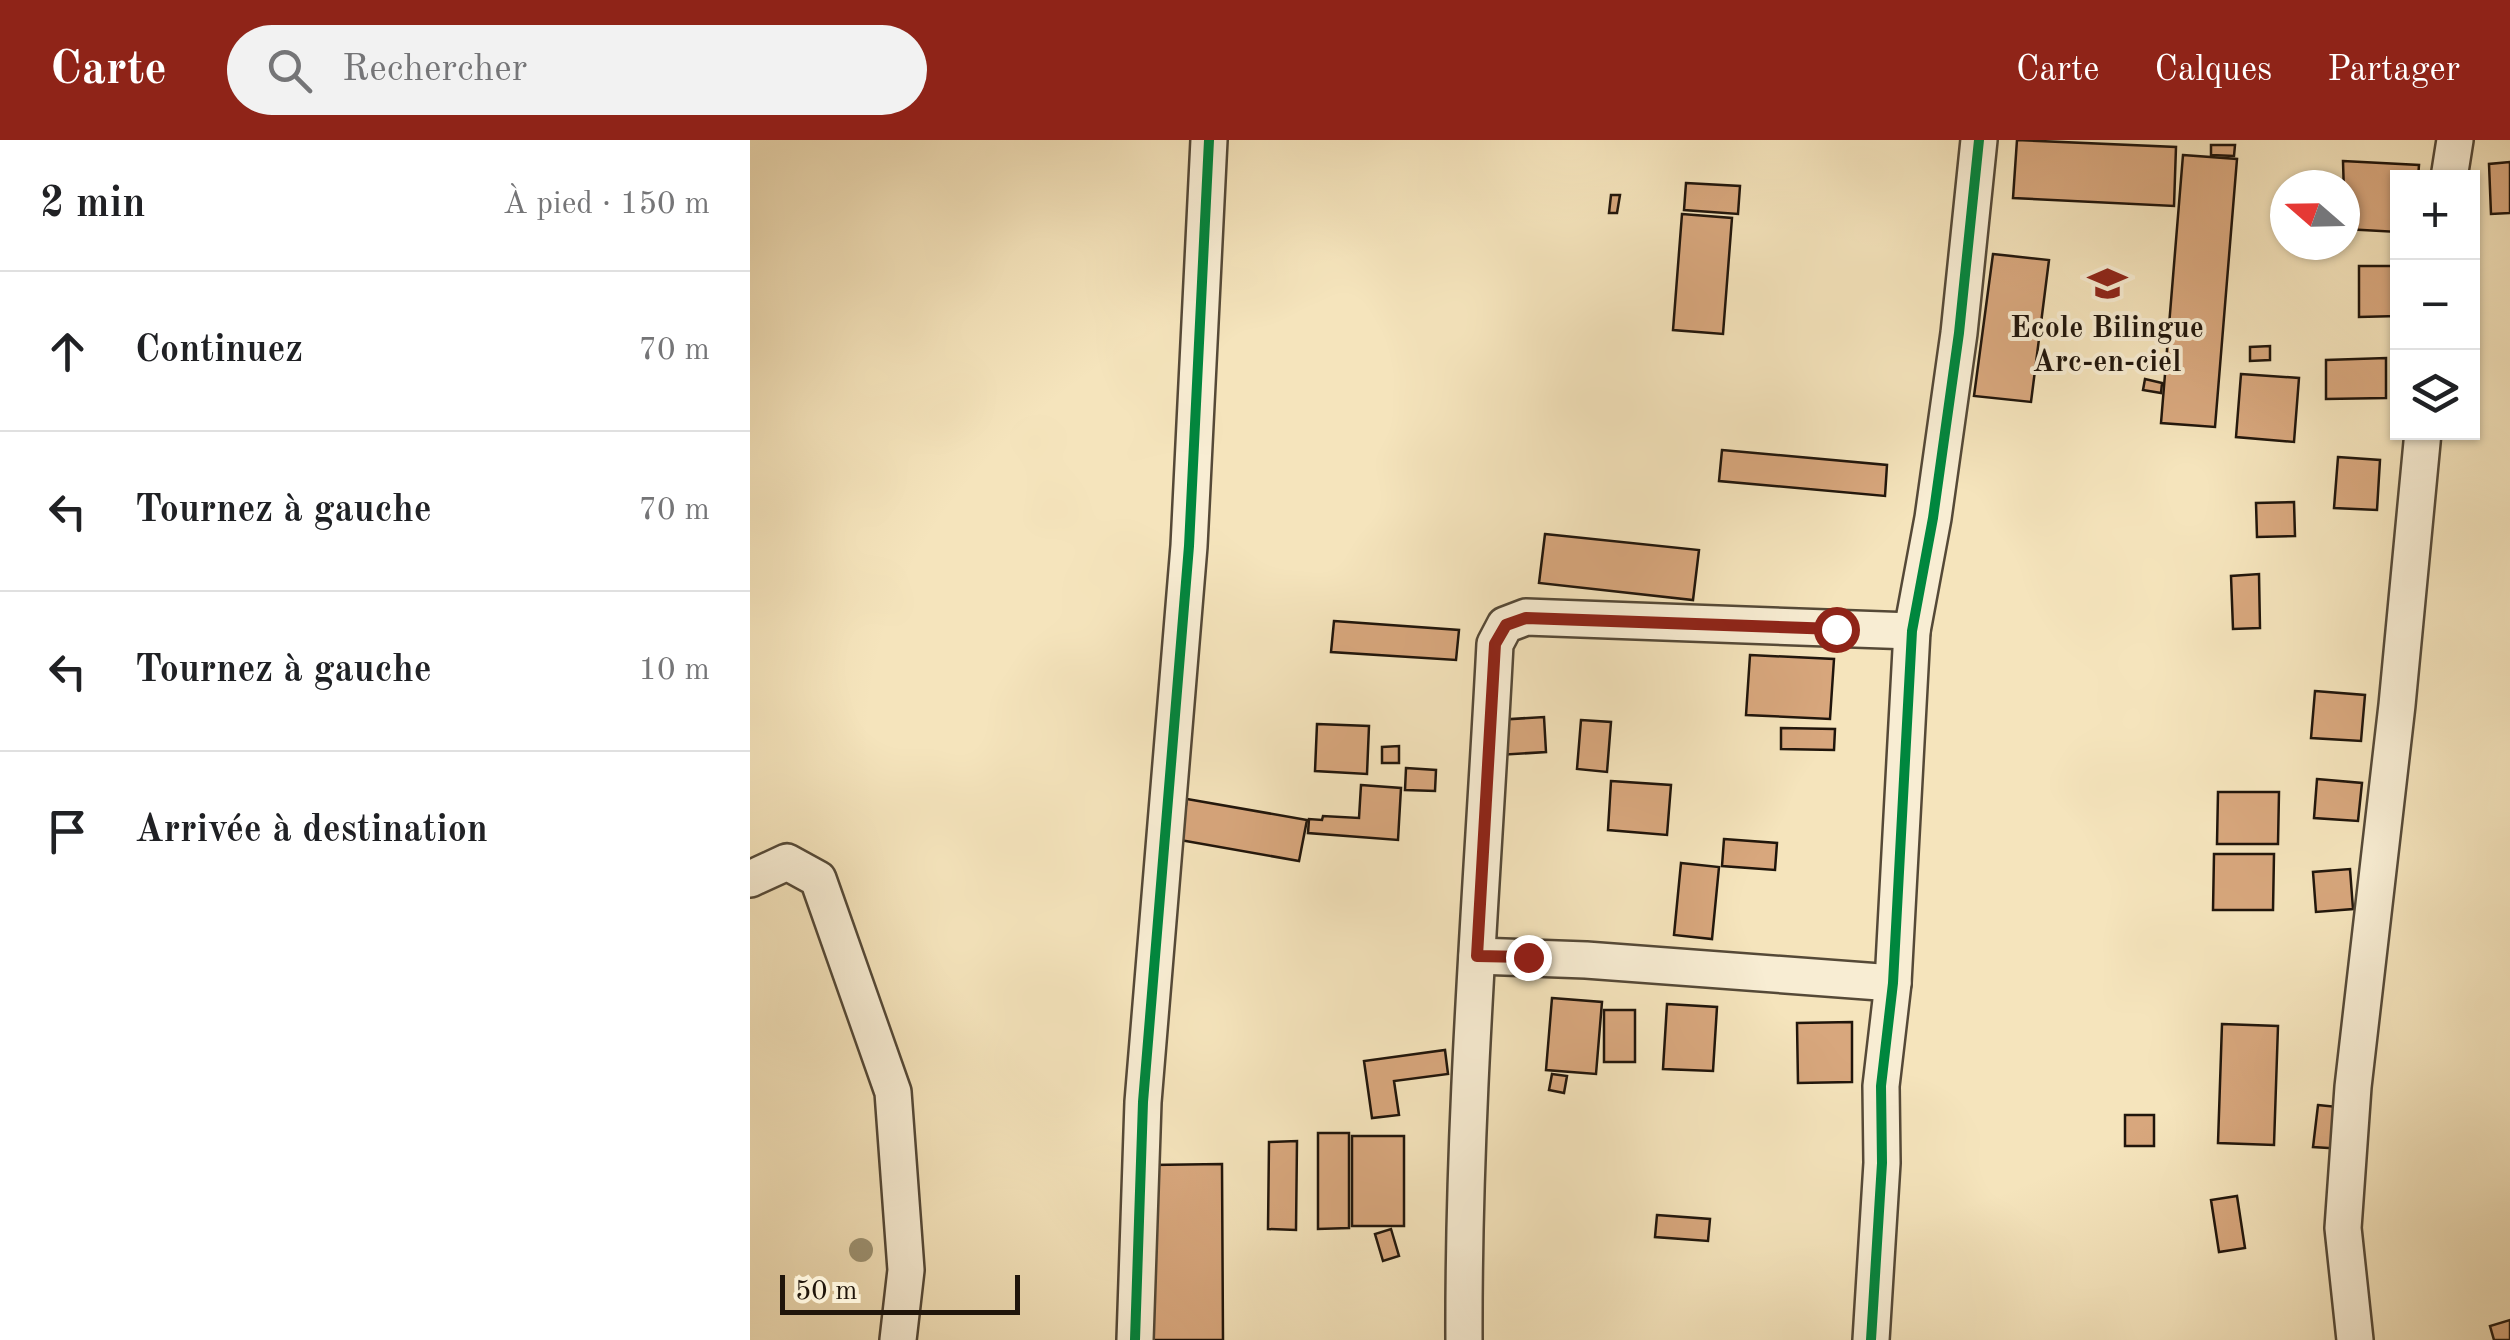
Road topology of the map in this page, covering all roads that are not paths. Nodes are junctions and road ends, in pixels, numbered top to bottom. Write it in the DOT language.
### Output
graph roads {
  1 [pos="1208,140"];
  2 [pos="1978,140"];
  3 [pos="2454,140"];
  4 [pos="2450,170"];
  5 [pos="2422,440"];
  6 [pos="1912,631"];
  7 [pos="750,879"];
  8 [pos="1477,956"];
  9 [pos="1893,982"];
  10 [pos="898,1340"];
  11 [pos="1135,1340"];
  12 [pos="1464,1340"];
  13 [pos="1871,1340"];
  14 [pos="2355,1340"];
  1 -- 11 [label="street"];
  2 -- 6 [label="street"];
  3 -- 4 [label="street"];
  5 -- 14 [label="street"];
  6 -- 8 [label="street"];
  6 -- 9 [label="street"];
  7 -- 10 [label="street"];
  8 -- 9 [label="street"];
  8 -- 12 [label="street"];
  9 -- 13 [label="street"];
}
